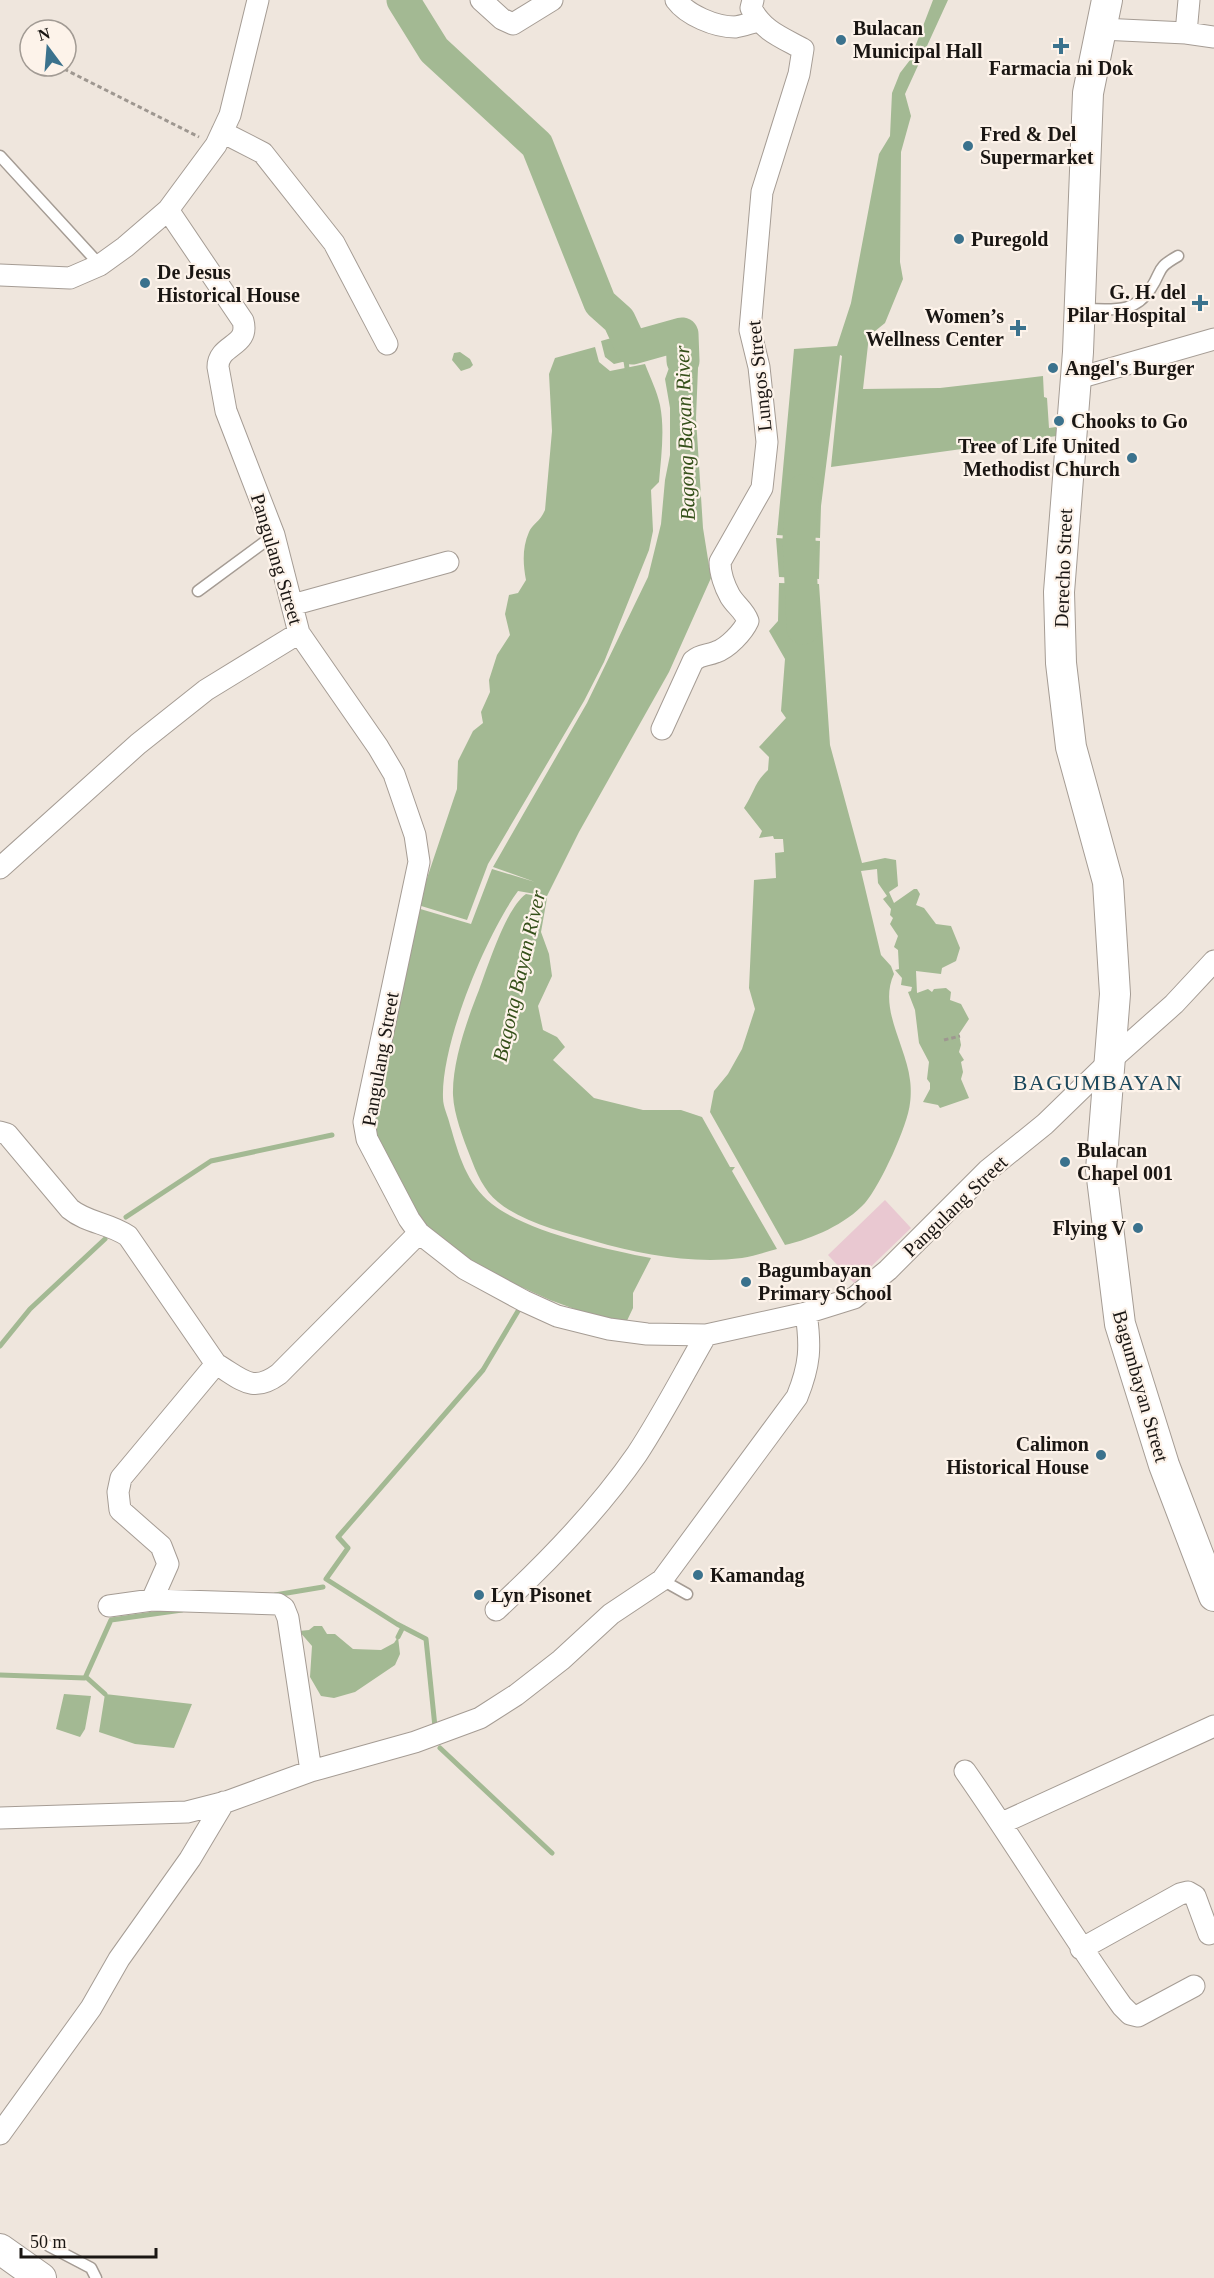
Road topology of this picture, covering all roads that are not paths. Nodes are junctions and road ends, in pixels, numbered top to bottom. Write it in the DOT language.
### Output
graph roads {
  1 [pos="258,0"];
  2 [pos="481,0"];
  3 [pos="552,0"];
  4 [pos="676,0"];
  5 [pos="753,0"];
  6 [pos="1188,4"];
  7 [pos="1104,14"];
  8 [pos="758,21"];
  9 [pos="1186,33"];
  10 [pos="1214,37"];
  11 [pos="219,139"];
  12 [pos="0,156"];
  13 [pos="168,210"];
  14 [pos="1178,256"];
  15 [pos="99,265"];
  16 [pos="0,275"];
  17 [pos="1079,309"];
  18 [pos="1214,339"];
  19 [pos="387,344"];
  20 [pos="1076,379"];
  21 [pos="274,535"];
  22 [pos="448,562"];
  23 [pos="198,591"];
  24 [pos="292,605"];
  25 [pos="299,633"];
  26 [pos="662,729"];
  27 [pos="0,868"];
  28 [pos="1214,961"];
  29 [pos="1111,1060"];
  30 [pos="0,1132"];
  31 [pos="419,1233"];
  32 [pos="806,1313"];
  33 [pos="706,1335"];
  34 [pos="216,1364"];
  35 [pos="662,1580"];
  36 [pos="687,1594"];
  37 [pos="1214,1596"];
  38 [pos="152,1600"];
  39 [pos="109,1606"];
  40 [pos="496,1611"];
  41 [pos="1214,1726"];
  42 [pos="311,1771"];
  43 [pos="964,1771"];
  44 [pos="224,1802"];
  45 [pos="0,1818"];
  46 [pos="1002,1823"];
  47 [pos="1209,1934"];
  48 [pos="1081,1949"];
  49 [pos="1194,1986"];
  50 [pos="0,2134"];
  51 [pos="49,2246"];
  52 [pos="0,2249"];
  53 [pos="41,2278"];
  54 [pos="96,2278"];
  1 -- 11 [label="street"];
  2 -- 3 [label="street"];
  4 -- 8 [label="street"];
  5 -- 8 [label="street"];
  6 -- 9 [label="street"];
  7 -- 9 [label="street"];
  7 -- 17 [label="main road, Derecho Street"];
  8 -- 26 [label="street, Lungos Street"];
  9 -- 10 [label="street"];
  11 -- 13 [label="street"];
  11 -- 19 [label="street"];
  12 -- 15 [label="lane"];
  13 -- 15 [label="street"];
  13 -- 21 [label="street, Pangulang Street"];
  14 -- 17 [label="lane"];
  15 -- 16 [label="street"];
  17 -- 20 [label="main road, Derecho Street"];
  18 -- 20 [label="street"];
  20 -- 29 [label="main road, Derecho Street"];
  21 -- 23 [label="lane"];
  21 -- 24 [label="street, Pangulang Street"];
  22 -- 24 [label="street"];
  24 -- 25 [label="street, Pangulang Street"];
  25 -- 27 [label="street"];
  25 -- 31 [label="street, Pangulang Street"];
  28 -- 29 [label="street, Pangulang Street"];
  29 -- 32 [label="street, Pangulang Street"];
  29 -- 37 [label="main road, Bagumbayan Street"];
  30 -- 34 [label="street"];
  31 -- 33 [label="street, Pangulang Street"];
  31 -- 34 [label="street"];
  32 -- 33 [label="street, Pangulang Street"];
  32 -- 35 [label="street"];
  33 -- 40 [label="street"];
  34 -- 38 [label="street"];
  35 -- 36 [label="lane"];
  35 -- 42 [label="street"];
  38 -- 39 [label="street"];
  38 -- 42 [label="street"];
  41 -- 46 [label="street"];
  42 -- 44 [label="street"];
  43 -- 46 [label="street"];
  44 -- 45 [label="street"];
  44 -- 50 [label="street"];
  46 -- 48 [label="street"];
  47 -- 48 [label="street"];
  48 -- 49 [label="street"];
  51 -- 54 [label="lane"];
  52 -- 53 [label="main road"];
}
